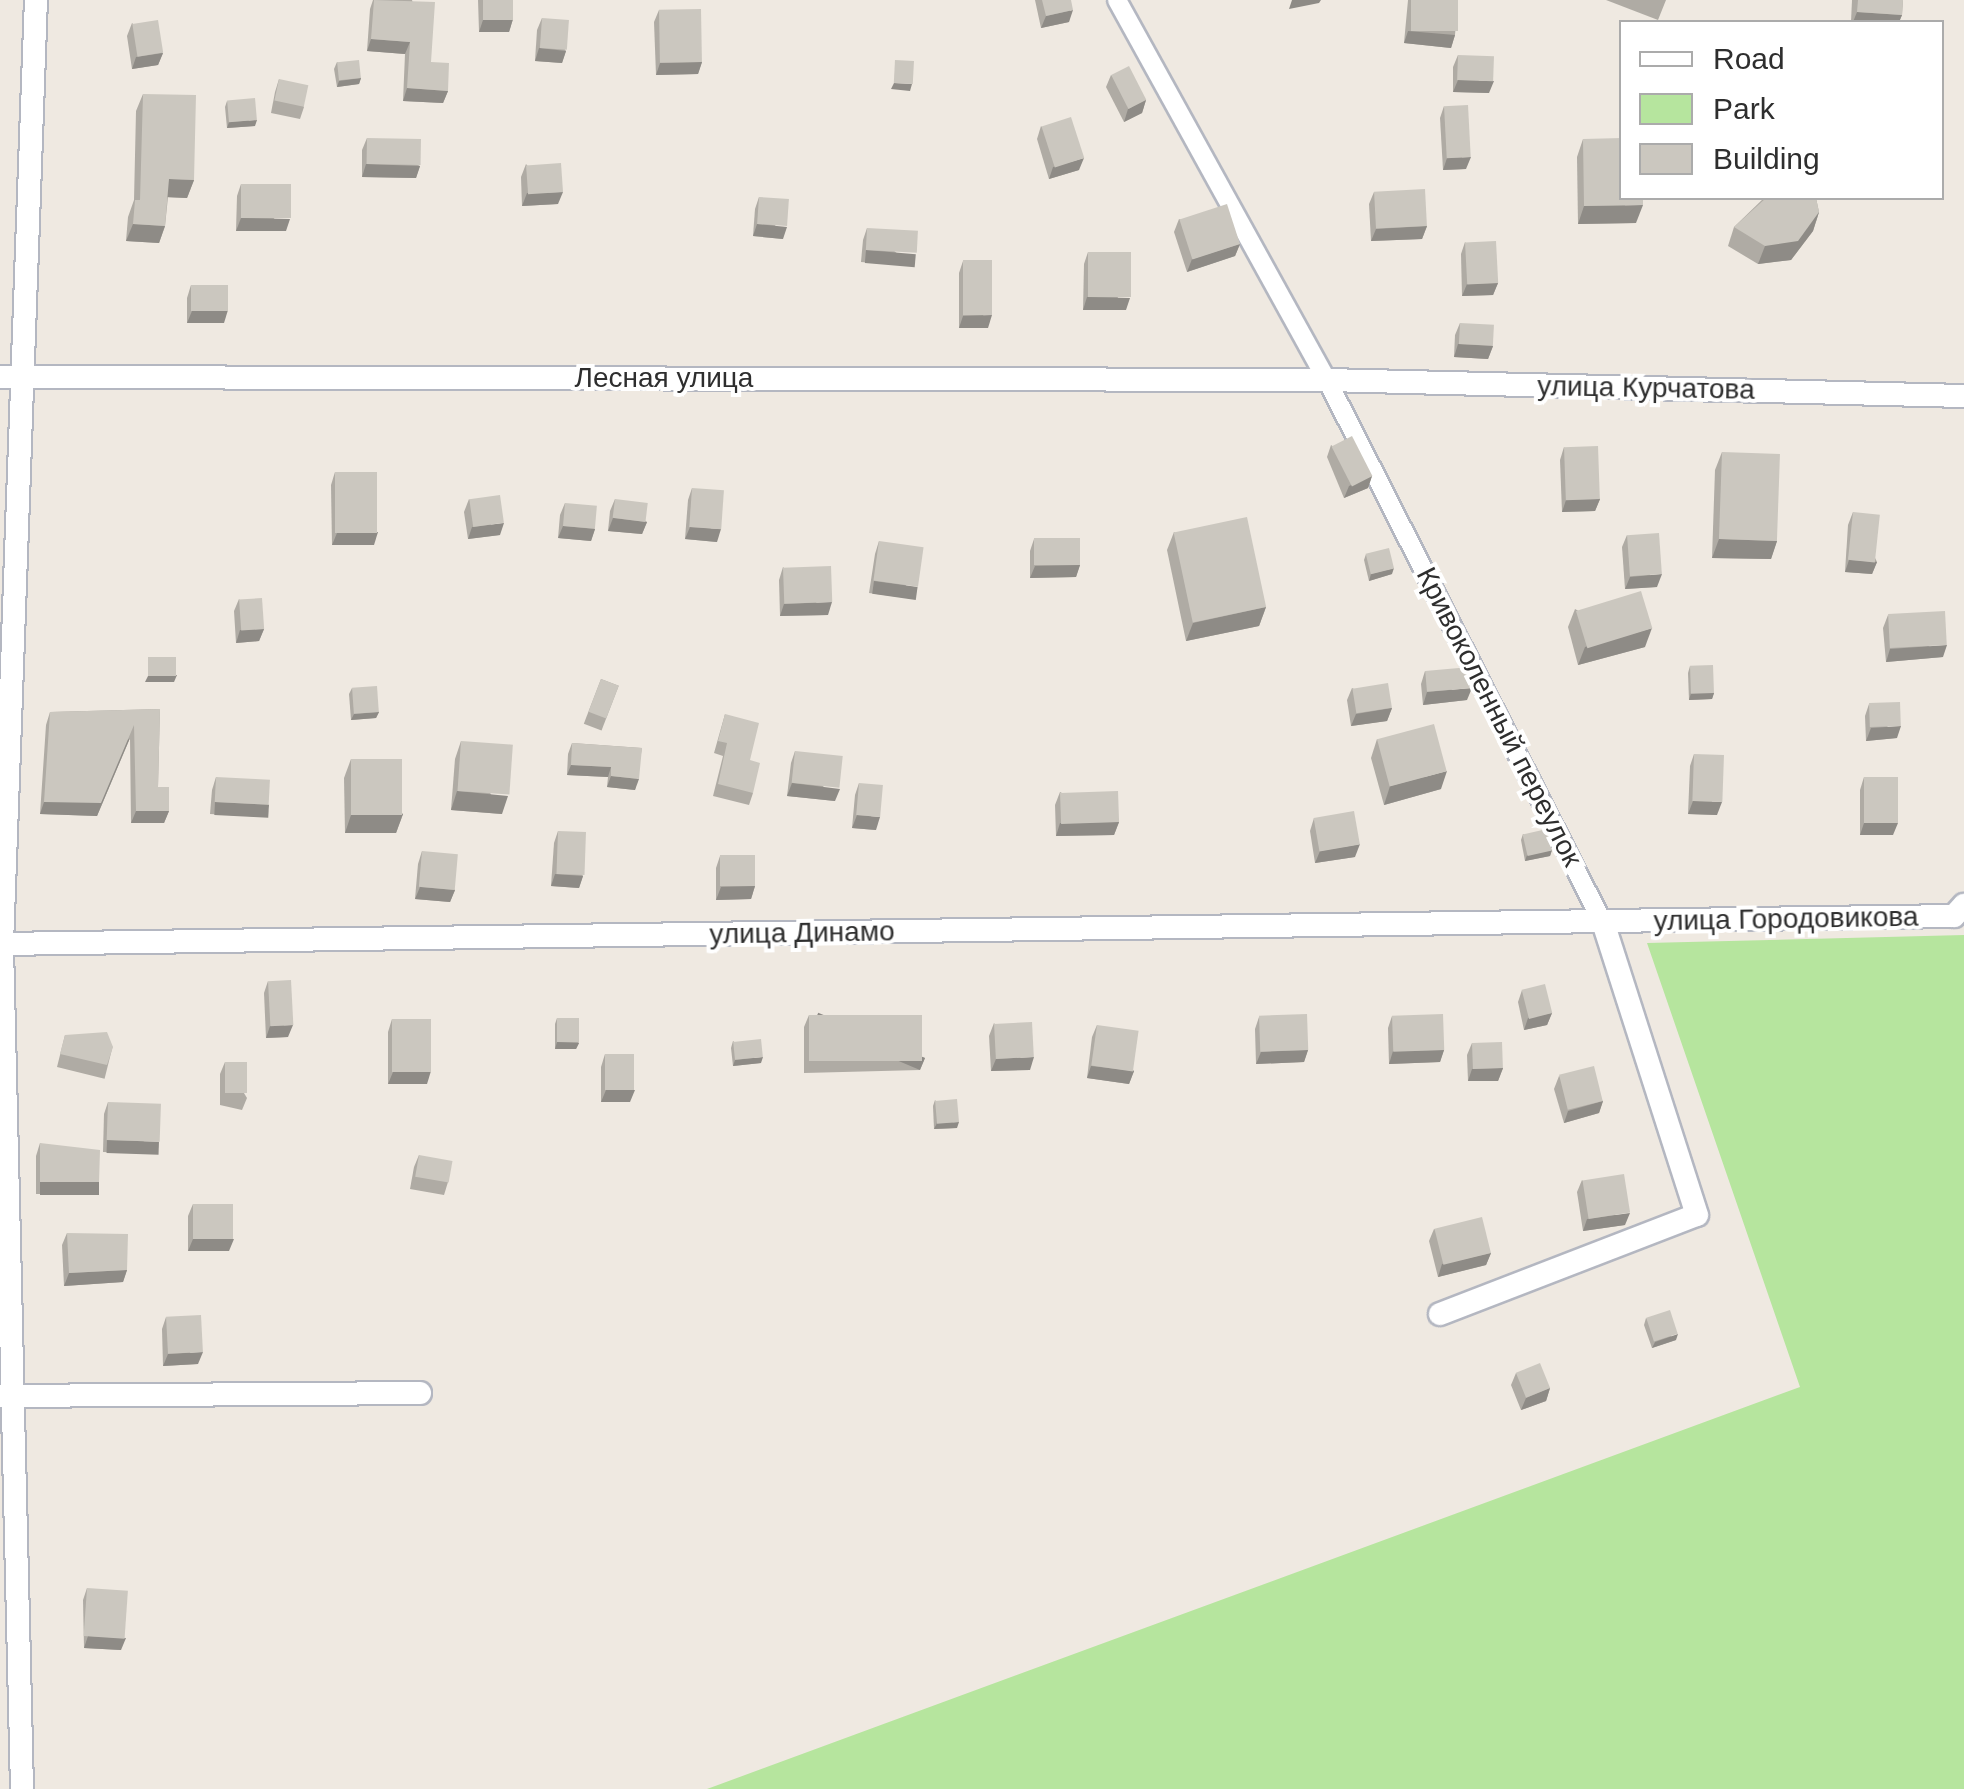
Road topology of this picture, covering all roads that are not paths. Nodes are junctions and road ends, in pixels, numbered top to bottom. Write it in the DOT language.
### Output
graph roads {
  1 [pos="36,0"];
  2 [pos="1117,0"];
  3 [pos="12,377"];
  4 [pos="1327,380"];
  5 [pos="1964,396"];
  6 [pos="1964,905"];
  7 [pos="1604,922"];
  8 [pos="1,944"];
  9 [pos="1440,1314"];
  10 [pos="420,1392"];
  11 [pos="6,1396"];
  12 [pos="22,1789"];
  1 -- 3 [label="street"];
  2 -- 4 [label="street, Кривоколенный переулок"];
  3 -- 4 [label="street, Лесная улица"];
  3 -- 8 [label="street"];
  4 -- 5 [label="street, улица Курчатова"];
  4 -- 7 [label="street, Кривоколенный переулок"];
  6 -- 7 [label="street, улица Городовикова"];
  7 -- 8 [label="street, улица Динамо"];
  7 -- 9 [label="street, Кривоколенный переулок"];
  8 -- 11 [label="street"];
  10 -- 11 [label="street"];
  11 -- 12 [label="street"];
}
